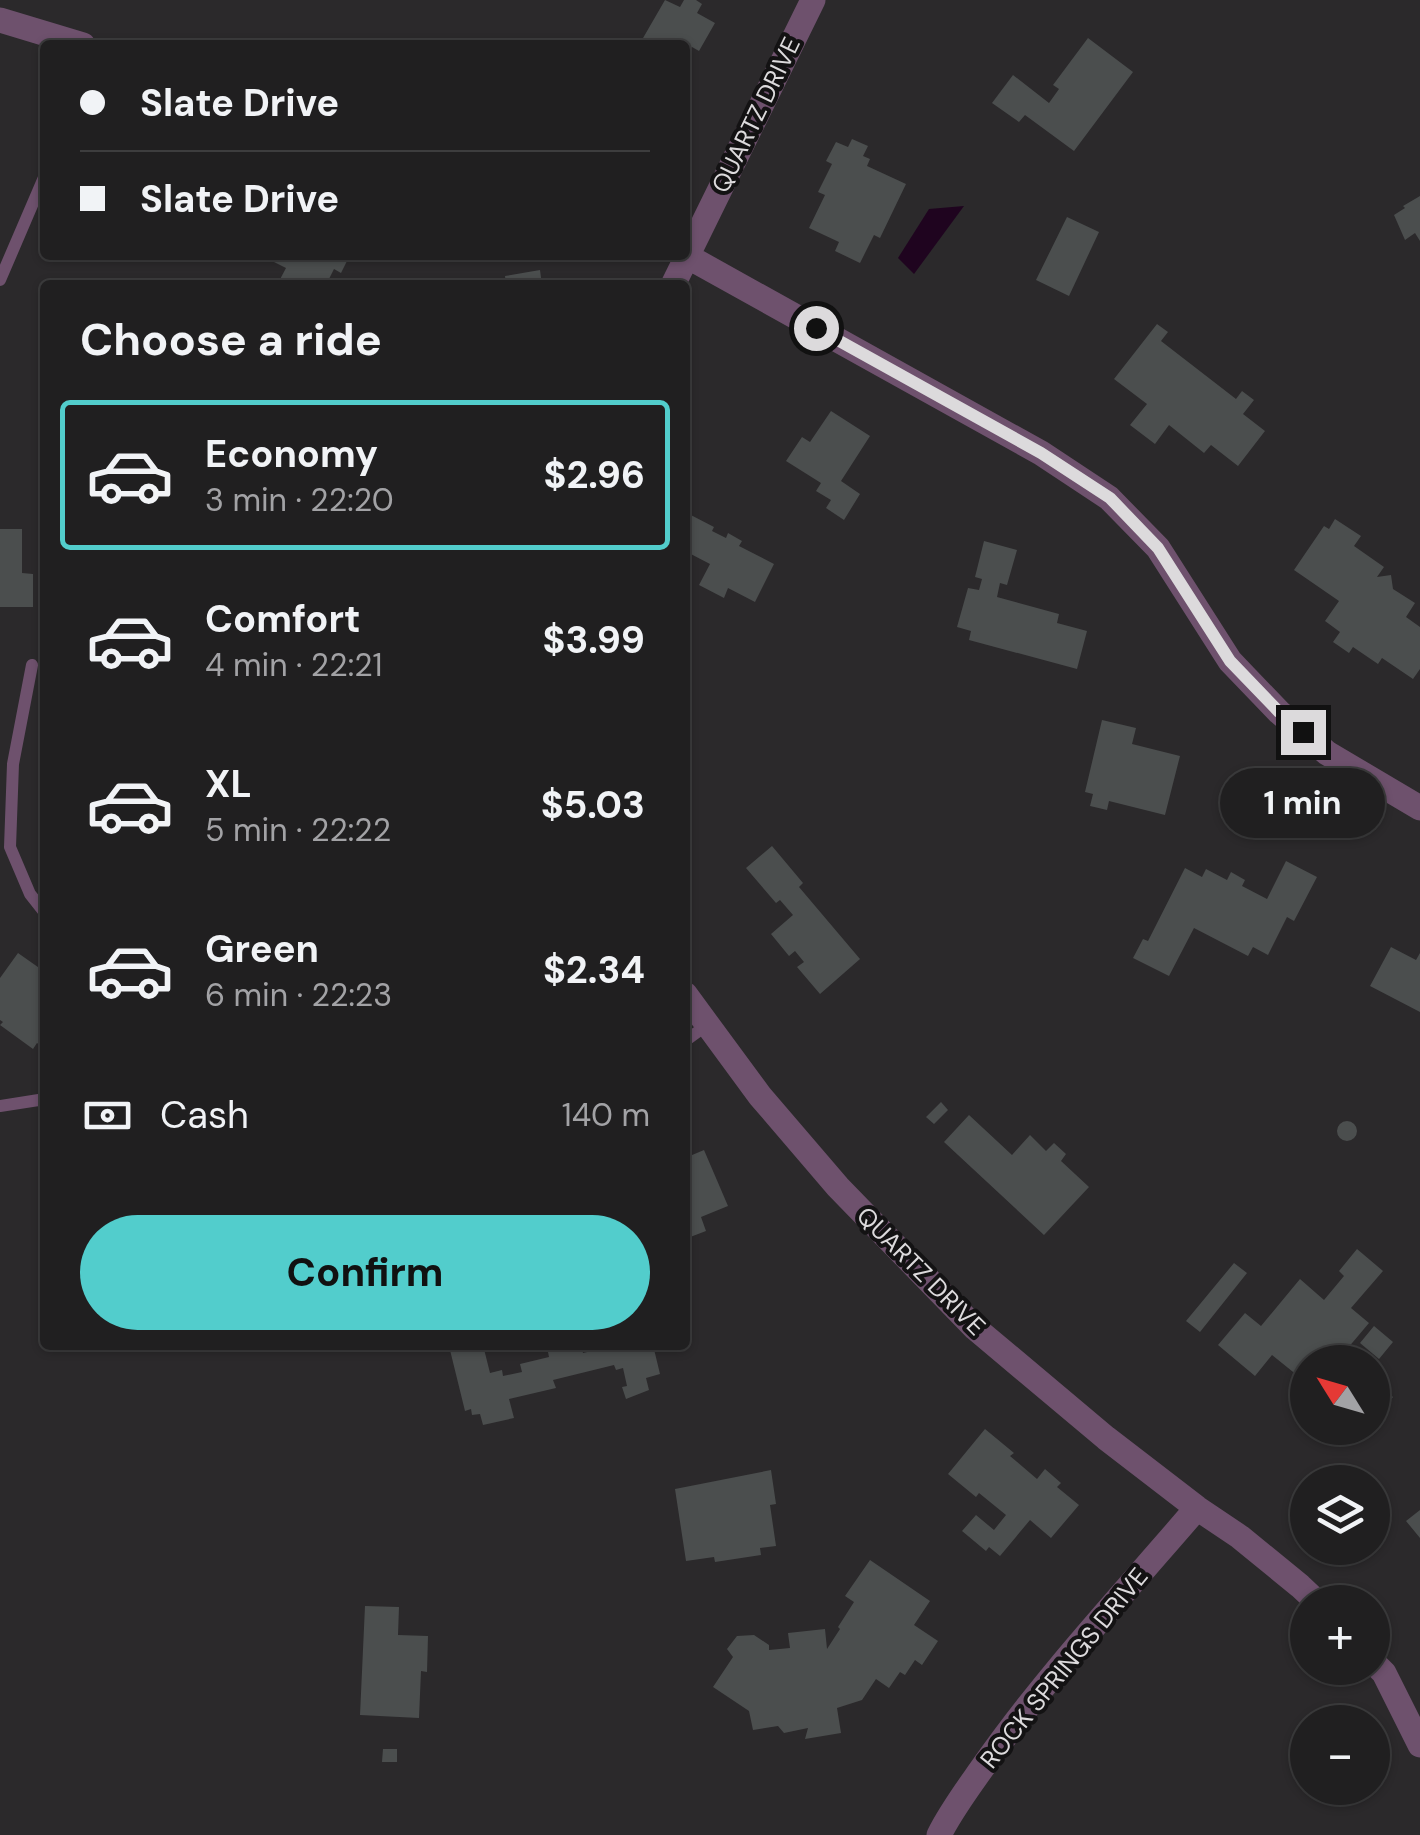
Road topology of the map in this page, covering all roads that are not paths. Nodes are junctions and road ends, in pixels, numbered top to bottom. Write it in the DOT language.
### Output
graph roads {
  1 [pos="813,0"];
  2 [pos="0,20"];
  3 [pos="66,40"];
  4 [pos="40,187"];
  5 [pos="690,248"];
  6 [pos="690,258"];
  7 [pos="0,280"];
  8 [pos="32,665"];
  9 [pos="1420,808"];
  10 [pos="40,907"];
  11 [pos="690,1001"];
  12 [pos="707,1024"];
  13 [pos="690,1037"];
  14 [pos="40,1100"];
  15 [pos="0,1106"];
  16 [pos="1197,1508"];
  17 [pos="1299,1585"];
  18 [pos="1390,1684"];
  19 [pos="1420,1746"];
  20 [pos="939,1835"];
  1 -- 5 [label="street, QUARTZ DRIVE"];
  2 -- 3 [label="street"];
  4 -- 7 [label="lane"];
  6 -- 9 [label="street"];
  8 -- 10 [label="lane"];
  11 -- 12 [label="street, QUARTZ DRIVE"];
  12 -- 13 [label="lane"];
  12 -- 16 [label="street, QUARTZ DRIVE"];
  14 -- 15 [label="lane"];
  16 -- 17 [label="street, QUARTZ DRIVE"];
  16 -- 20 [label="street, ROCK SPRINGS DRIVE"];
  18 -- 19 [label="street"];
}
